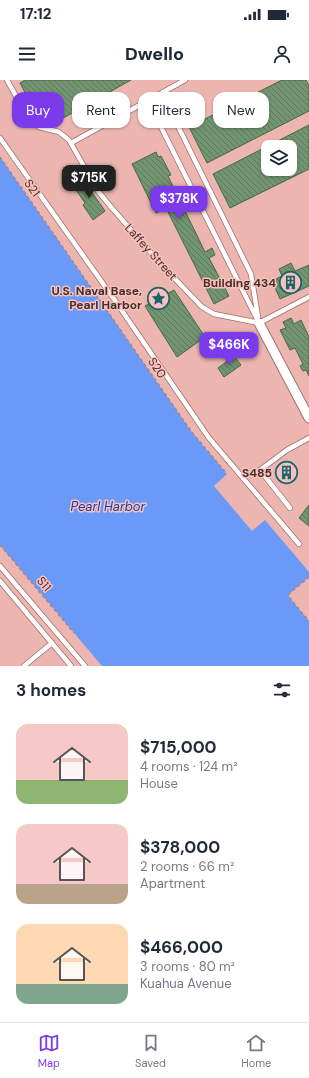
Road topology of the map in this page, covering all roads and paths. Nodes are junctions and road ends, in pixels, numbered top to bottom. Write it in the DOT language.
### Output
graph roads {
  1 [pos="7,80"];
  2 [pos="185,80"];
  3 [pos="163,92"];
  4 [pos="138,106"];
  5 [pos="162,128"];
  6 [pos="179,128"];
  7 [pos="0,138"];
  8 [pos="71,143"];
  9 [pos="0,157"];
  10 [pos="77,268"];
  11 [pos="309,297"];
  12 [pos="259,323"];
  13 [pos="309,418"];
  14 [pos="309,438"];
  15 [pos="227,474"];
  16 [pos="290,508"];
  17 [pos="299,544"];
  18 [pos="0,546"];
  19 [pos="0,566"];
  20 [pos="309,577"];
  21 [pos="0,582"];
  22 [pos="309,620"];
  23 [pos="74,633"];
  24 [pos="52,643"];
  25 [pos="24,666"];
  26 [pos="71,666"];
  27 [pos="86,666"];
  1 -- 8 [label="lane, Laffey Street"];
  2 -- 3 [label="lane"];
  4 -- 8 [label="lane"];
  5 -- 12 [label="lane"];
  6 -- 12 [label="lane"];
  7 -- 17 [label="lane"];
  8 -- 12 [label="lane, Laffey Street"];
  9 -- 10 [label="path, S21"];
  10 -- 15 [label="path, S20"];
  11 -- 12 [label="lane"];
  12 -- 13 [label="street"];
  14 -- 16 [label="lane"];
  18 -- 23 [label="path, S11"];
  19 -- 27 [label="lane"];
  20 -- 22 [label="path"];
  21 -- 24 [label="lane"];
  24 -- 25 [label="lane"];
  24 -- 26 [label="lane"];
}
